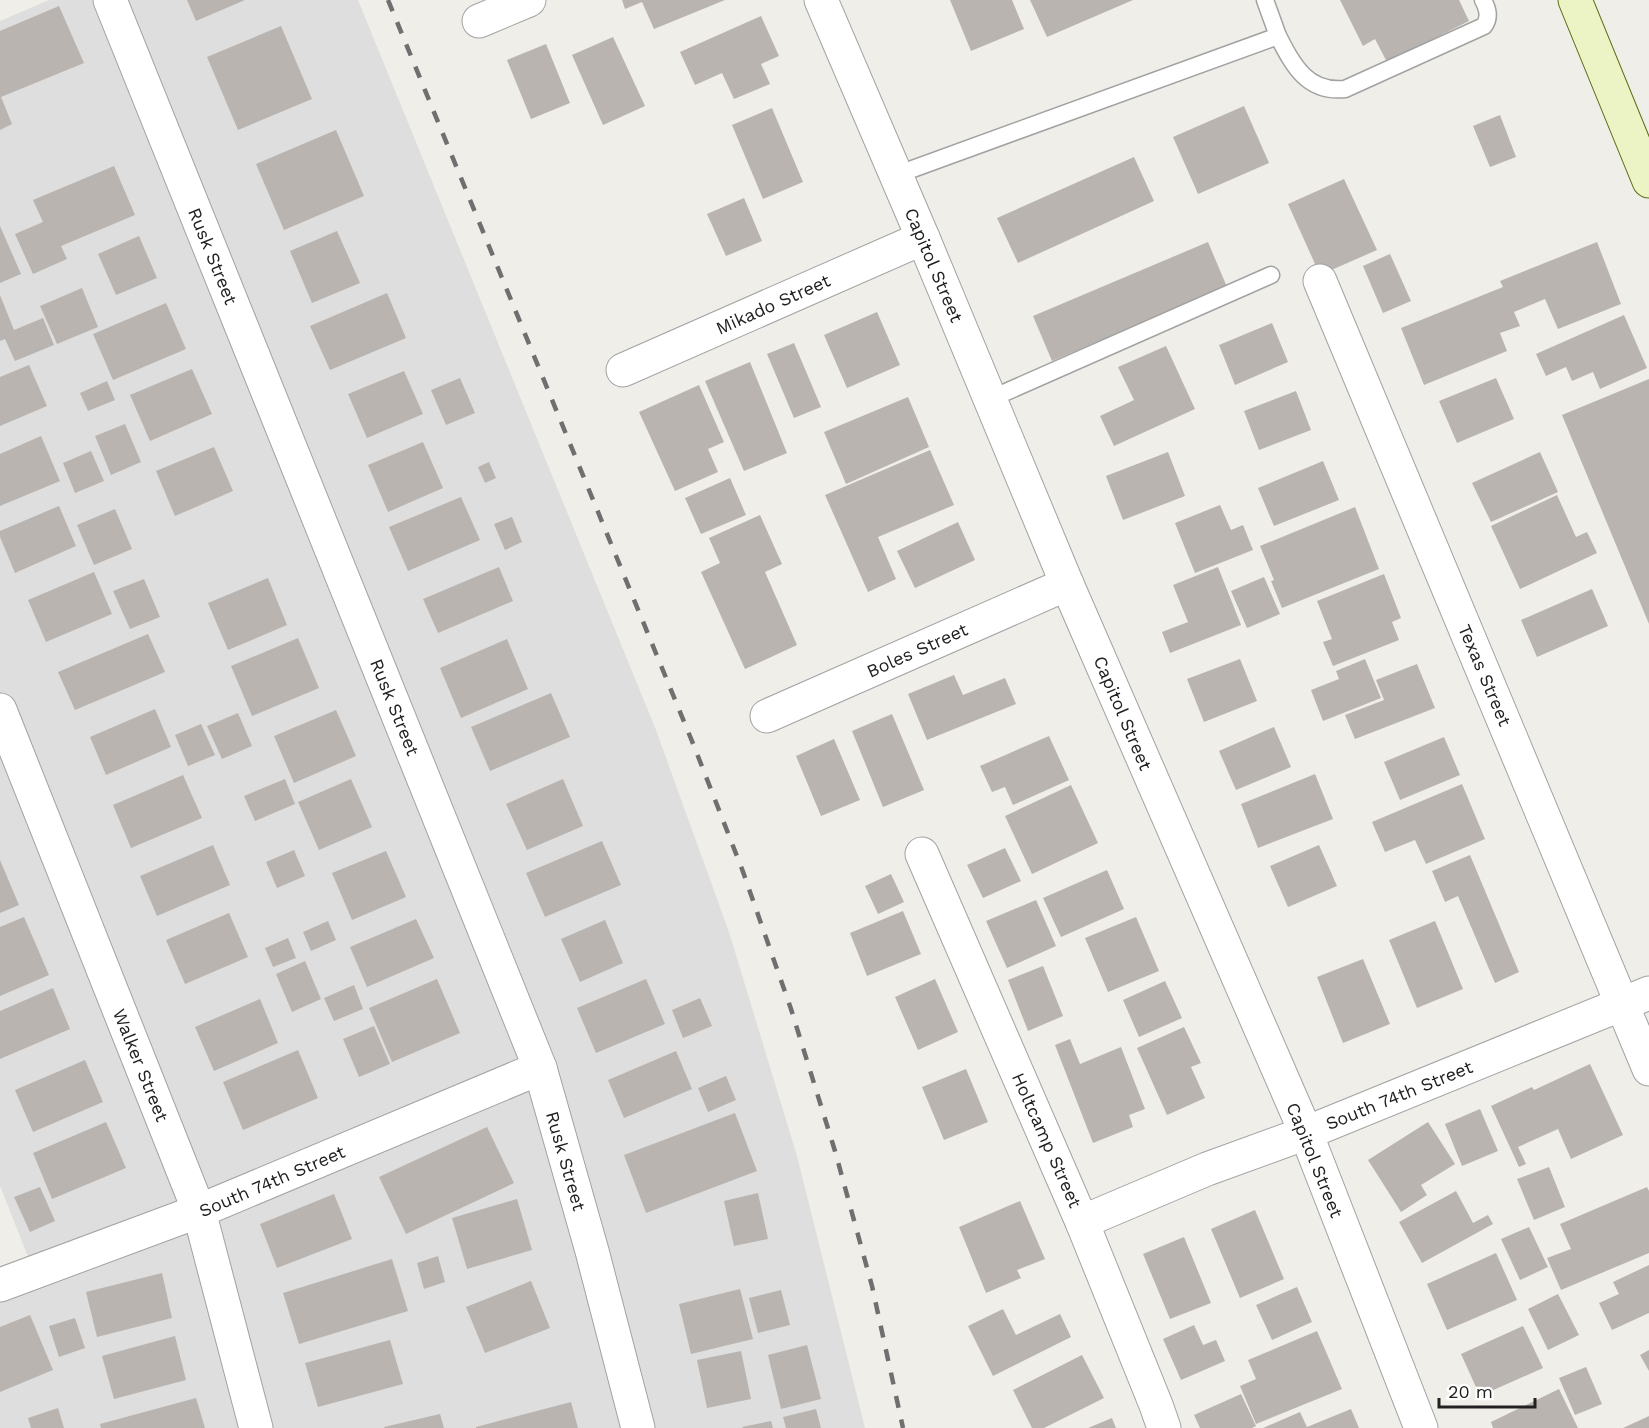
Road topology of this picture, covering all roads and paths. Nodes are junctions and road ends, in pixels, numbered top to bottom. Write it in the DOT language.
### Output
graph roads {
  1 [pos="110,0"];
  2 [pos="529,0"];
  3 [pos="821,0"];
  4 [pos="1265,0"];
  5 [pos="1483,0"];
  6 [pos="1575,0"];
  7 [pos="479,21"];
  8 [pos="1278,36"];
  9 [pos="896,175"];
  10 [pos="1649,181"];
  11 [pos="923,238"];
  12 [pos="1271,276"];
  13 [pos="1320,281"];
  14 [pos="623,370"];
  15 [pos="990,399"];
  16 [pos="1067,584"];
  17 [pos="0,710"];
  18 [pos="767,717"];
  19 [pos="922,854"];
  20 [pos="1635,998"];
  21 [pos="540,1068"];
  22 [pos="1649,1069"];
  23 [pos="1306,1133"];
  24 [pos="199,1211"];
  25 [pos="1082,1222"];
  26 [pos="0,1285"];
  27 [pos="256,1428"];
  28 [pos="638,1428"];
  29 [pos="1164,1428"];
  30 [pos="1421,1428"];
  1 -- 21 [label="street, Rusk Street"];
  2 -- 7 [label="street"];
  3 -- 9 [label="street, Capitol Street"];
  4 -- 8 [label="lane"];
  5 -- 8 [label="lane"];
  6 -- 10 [label="main road"];
  8 -- 9 [label="lane"];
  9 -- 11 [label="street, Capitol Street"];
  11 -- 14 [label="street, Mikado Street"];
  11 -- 15 [label="street, Capitol Street"];
  12 -- 15 [label="lane"];
  13 -- 20 [label="street, Texas Street"];
  15 -- 16 [label="street, Capitol Street"];
  16 -- 18 [label="street, Boles Street"];
  16 -- 23 [label="street, Capitol Street"];
  17 -- 24 [label="street, Walker Street"];
  19 -- 25 [label="street, Holtcamp Street"];
  20 -- 22 [label="street, Texas Street"];
  20 -- 23 [label="street, South 74th Street"];
  21 -- 24 [label="street, South 74th Street"];
  21 -- 28 [label="street, Rusk Street"];
  23 -- 25 [label="street, South 74th Street"];
  23 -- 30 [label="street, Capitol Street"];
  24 -- 26 [label="street, South 74th Street"];
  24 -- 27 [label="street, Walker Street"];
  25 -- 29 [label="street, Holtcamp Street"];
}
